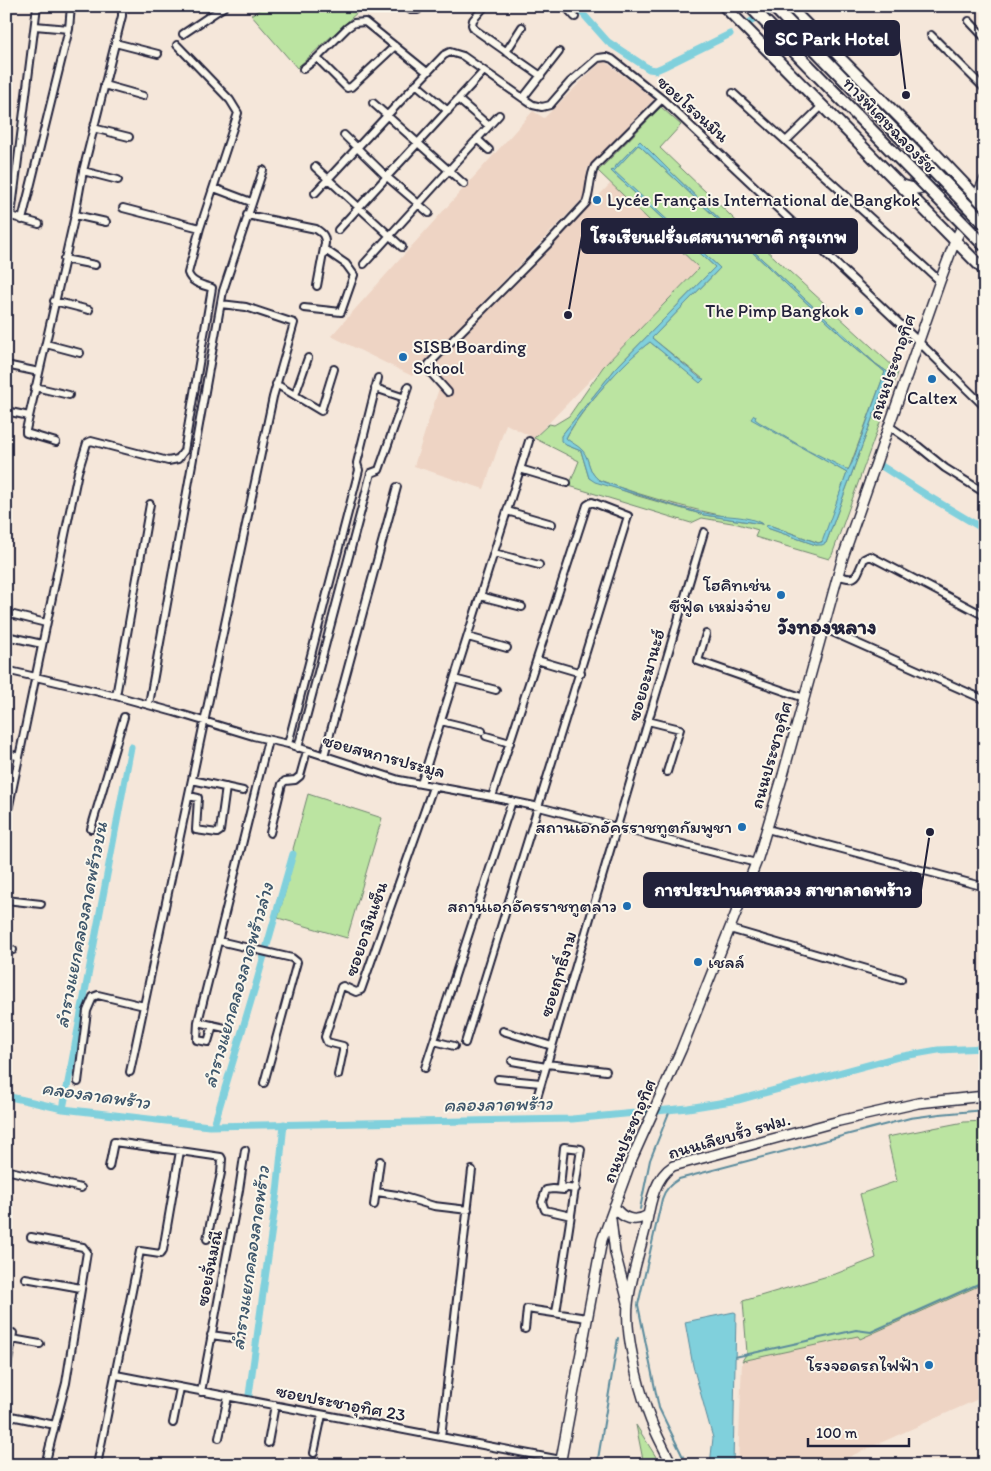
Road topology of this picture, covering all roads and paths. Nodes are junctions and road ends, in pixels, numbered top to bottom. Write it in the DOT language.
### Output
graph roads {
  1 [pos="37,6"];
  2 [pos="71,6"];
  3 [pos="122,6"];
  4 [pos="225,6"];
  5 [pos="405,6"];
  6 [pos="420,6"];
  7 [pos="485,6"];
  8 [pos="565,6"];
  9 [pos="724,6"];
  10 [pos="750,6"];
  11 [pos="773,6"];
  12 [pos="788,6"];
  13 [pos="576,17"];
  14 [pos="969,21"];
  15 [pos="35,26"];
  16 [pos="522,27"];
  17 [pos="69,30"];
  18 [pos="183,34"];
  19 [pos="931,36"];
  20 [pos="985,38"];
  21 [pos="115,43"];
  22 [pos="177,45"];
  23 [pos="394,46"];
  24 [pos="506,52"];
  25 [pos="559,52"];
  26 [pos="158,54"];
  27 [pos="317,58"];
  28 [pos="304,69"];
  29 [pos="427,72"];
  30 [pos="483,72"];
  31 [pos="542,76"];
  32 [pos="416,84"];
  33 [pos="104,85"];
  34 [pos="985,89"];
  35 [pos="734,93"];
  36 [pos="143,96"];
  37 [pos="523,98"];
  38 [pos="662,98"];
  39 [pos="459,100"];
  40 [pos="373,103"];
  41 [pos="823,105"];
  42 [pos="448,111"];
  43 [pos="499,115"];
  44 [pos="386,116"];
  45 [pos="489,126"];
  46 [pos="93,128"];
  47 [pos="344,135"];
  48 [pos="129,137"];
  49 [pos="477,139"];
  50 [pos="786,141"];
  51 [pos="417,144"];
  52 [pos="356,148"];
  53 [pos="490,150"];
  54 [pos="932,150"];
  55 [pos="315,167"];
  56 [pos="263,170"];
  57 [pos="83,171"];
  58 [pos="448,172"];
  59 [pos="387,177"];
  60 [pos="985,179"];
  61 [pos="118,180"];
  62 [pos="328,180"];
  63 [pos="464,184"];
  64 [pos="900,185"];
  65 [pos="214,188"];
  66 [pos="315,193"];
  67 [pos="976,196"];
  68 [pos="251,202"];
  69 [pos="418,205"];
  70 [pos="985,206"];
  71 [pos="359,207"];
  72 [pos="123,208"];
  73 [pos="429,213"];
  74 [pos="74,215"];
  75 [pos="247,215"];
  76 [pos="9,216"];
  77 [pos="22,220"];
  78 [pos="106,222"];
  79 [pos="39,224"];
  80 [pos="985,224"];
  81 [pos="200,228"];
  82 [pos="338,230"];
  83 [pos="389,236"];
  84 [pos="955,241"];
  85 [pos="985,246"];
  86 [pos="402,248"];
  87 [pos="324,249"];
  88 [pos="64,259"];
  89 [pos="364,264"];
  90 [pos="95,265"];
  91 [pos="985,271"];
  92 [pos="940,282"];
  93 [pos="317,286"];
  94 [pos="212,288"];
  95 [pos="223,291"];
  96 [pos="54,301"];
  97 [pos="221,304"];
  98 [pos="304,308"];
  99 [pos="89,310"];
  100 [pos="918,341"];
  101 [pos="46,344"];
  102 [pos="80,352"];
  103 [pos="308,358"];
  104 [pos="6,365"];
  105 [pos="334,369"];
  106 [pos="39,372"];
  107 [pos="378,378"];
  108 [pos="276,384"];
  109 [pos="35,387"];
  110 [pos="408,387"];
  111 [pos="376,388"];
  112 [pos="448,392"];
  113 [pos="70,395"];
  114 [pos="295,395"];
  115 [pos="405,398"];
  116 [pos="985,406"];
  117 [pos="6,411"];
  118 [pos="29,416"];
  119 [pos="889,426"];
  120 [pos="529,441"];
  121 [pos="56,442"];
  122 [pos="520,469"];
  123 [pos="359,470"];
  124 [pos="371,473"];
  125 [pos="567,483"];
  126 [pos="396,487"];
  127 [pos="985,493"];
  128 [pos="150,504"];
  129 [pos="507,511"];
  130 [pos="552,524"];
  131 [pos="704,532"];
  132 [pos="494,553"];
  133 [pos="337,556"];
  134 [pos="349,558"];
  135 [pos="539,565"];
  136 [pos="837,575"];
  137 [pos="480,596"];
  138 [pos="522,607"];
  139 [pos="6,613"];
  140 [pos="985,616"];
  141 [pos="46,623"];
  142 [pos="823,628"];
  143 [pos="706,634"];
  144 [pos="6,636"];
  145 [pos="468,637"];
  146 [pos="42,644"];
  147 [pos="507,648"];
  148 [pos="313,651"];
  149 [pos="323,654"];
  150 [pos="537,660"];
  151 [pos="6,670"];
  152 [pos="580,673"];
  153 [pos="34,677"];
  154 [pos="454,679"];
  155 [pos="496,690"];
  156 [pos="116,696"];
  157 [pos="804,698"];
  158 [pos="985,700"];
  159 [pos="148,704"];
  160 [pos="298,706"];
  161 [pos="309,709"];
  162 [pos="124,716"];
  163 [pos="441,721"];
  164 [pos="648,721"];
  165 [pos="204,722"];
  166 [pos="268,740"];
  167 [pos="510,743"];
  168 [pos="288,744"];
  169 [pos="298,748"];
  170 [pos="307,751"];
  171 [pos="6,753"];
  172 [pos="324,756"];
  173 [pos="19,757"];
  174 [pos="667,772"];
  175 [pos="192,780"];
  176 [pos="421,784"];
  177 [pos="226,787"];
  178 [pos="433,787"];
  179 [pos="244,791"];
  180 [pos="189,796"];
  181 [pos="492,797"];
  182 [pos="512,801"];
  183 [pos="539,808"];
  184 [pos="6,820"];
  185 [pos="617,826"];
  186 [pos="91,829"];
  187 [pos="767,829"];
  188 [pos="270,833"];
  189 [pos="756,863"];
  190 [pos="985,887"];
  191 [pos="6,900"];
  192 [pos="41,904"];
  193 [pos="730,929"];
  194 [pos="219,941"];
  195 [pos="901,979"];
  196 [pos="144,1006"];
  197 [pos="198,1022"];
  198 [pos="213,1025"];
  199 [pos="225,1028"];
  200 [pos="503,1032"];
  201 [pos="434,1041"];
  202 [pos="465,1043"];
  203 [pos="454,1046"];
  204 [pos="552,1046"];
  205 [pos="512,1061"];
  206 [pos="547,1066"];
  207 [pos="425,1068"];
  208 [pos="606,1071"];
  209 [pos="130,1072"];
  210 [pos="338,1075"];
  211 [pos="498,1079"];
  212 [pos="78,1082"];
  213 [pos="264,1083"];
  214 [pos="541,1083"];
  215 [pos="985,1096"];
  216 [pos="536,1101"];
  217 [pos="245,1150"];
  218 [pos="180,1151"];
  219 [pos="380,1161"];
  220 [pos="109,1167"];
  221 [pos="6,1170"];
  222 [pos="472,1170"];
  223 [pos="81,1188"];
  224 [pos="575,1190"];
  225 [pos="377,1192"];
  226 [pos="374,1205"];
  227 [pos="614,1206"];
  228 [pos="468,1210"];
  229 [pos="648,1215"];
  230 [pos="571,1216"];
  231 [pos="610,1217"];
  232 [pos="31,1237"];
  233 [pos="207,1239"];
  234 [pos="25,1278"];
  235 [pos="81,1288"];
  236 [pos="628,1304"];
  237 [pos="556,1313"];
  238 [pos="587,1318"];
  239 [pos="525,1329"];
  240 [pos="211,1335"];
  241 [pos="240,1339"];
  242 [pos="40,1344"];
  243 [pos="6,1373"];
  244 [pos="116,1375"];
  245 [pos="180,1388"];
  246 [pos="200,1392"];
  247 [pos="228,1397"];
  248 [pos="275,1405"];
  249 [pos="6,1415"];
  250 [pos="322,1415"];
  251 [pos="173,1422"];
  252 [pos="55,1426"];
  253 [pos="441,1437"];
  254 [pos="219,1438"];
  255 [pos="268,1442"];
  256 [pos="314,1453"];
  257 [pos="561,1462"];
  258 [pos="45,1465"];
  259 [pos="97,1465"];
  260 [pos="672,1465"];
  1 -- 15 [label="street"];
  2 -- 17 [label="street"];
  3 -- 21 [label="street"];
  4 -- 18 [label="street"];
  5 -- 6 [label="street"];
  7 -- 24 [label="street"];
  8 -- 13 [label="street"];
  9 -- 41 [label="main road"];
  10 -- 85 [label="highway, ทางพิเศษฉลองรัช, bridge"];
  11 -- 80 [label="highway, ทางพิเศษฉลองรัช, bridge"];
  12 -- 54 [label="main road"];
  14 -- 20 [label="street"];
  15 -- 17 [label="street"];
  15 -- 76 [label="street"];
  16 -- 24 [label="street"];
  17 -- 77 [label="street"];
  19 -- 34 [label="street"];
  21 -- 26 [label="street"];
  21 -- 33 [label="street"];
  22 -- 65 [label="street"];
  23 -- 27 [label="street"];
  23 -- 27 [label="street"];
  23 -- 29 [label="street"];
  24 -- 31 [label="street"];
  25 -- 31 [label="street"];
  27 -- 28 [label="street"];
  29 -- 30 [label="street, ซอยโรจนมิน"];
  29 -- 32 [label="street"];
  30 -- 37 [label="street, ซอยโรจนมิน"];
  30 -- 39 [label="street"];
  31 -- 37 [label="street"];
  32 -- 42 [label="street"];
  32 -- 44 [label="street"];
  33 -- 36 [label="street"];
  33 -- 46 [label="street"];
  35 -- 50 [label="street"];
  37 -- 38 [label="street, ซอยโรจนมิน"];
  38 -- 100 [label="street, ซอยโรจนมิน"];
  38 -- 112 [label="street"];
  39 -- 42 [label="street"];
  39 -- 45 [label="street"];
  40 -- 44 [label="street"];
  41 -- 50 [label="street"];
  41 -- 64 [label="main road"];
  42 -- 51 [label="street"];
  43 -- 45 [label="street"];
  44 -- 51 [label="street"];
  44 -- 52 [label="street"];
  45 -- 49 [label="street"];
  46 -- 48 [label="street"];
  46 -- 57 [label="street"];
  47 -- 52 [label="street"];
  49 -- 53 [label="street"];
  49 -- 58 [label="street"];
  50 -- 92 [label="street"];
  51 -- 58 [label="street"];
  51 -- 59 [label="street"];
  52 -- 59 [label="street"];
  52 -- 62 [label="street"];
  54 -- 64 [label="main road"];
  54 -- 67 [label="main road"];
  55 -- 62 [label="street"];
  56 -- 68 [label="street"];
  57 -- 61 [label="street"];
  57 -- 74 [label="street"];
  58 -- 63 [label="street"];
  58 -- 69 [label="street"];
  59 -- 69 [label="street"];
  59 -- 71 [label="street"];
  60 -- 67 [label="main road, ถนนประชาอุทิศ"];
  62 -- 66 [label="street"];
  62 -- 71 [label="street"];
  64 -- 84 [label="main road"];
  65 -- 68 [label="street"];
  65 -- 81 [label="street"];
  67 -- 70 [label="main road"];
  67 -- 84 [label="main road, ถนนประชาอุทิศ"];
  68 -- 75 [label="street"];
  69 -- 73 [label="street"];
  69 -- 83 [label="street"];
  71 -- 82 [label="street"];
  71 -- 83 [label="street"];
  72 -- 81 [label="street"];
  74 -- 78 [label="street"];
  74 -- 88 [label="street"];
  75 -- 87 [label="street"];
  75 -- 95 [label="street"];
  76 -- 77 [label="street"];
  77 -- 79 [label="street"];
  81 -- 94 [label="street"];
  83 -- 86 [label="street"];
  83 -- 89 [label="street"];
  84 -- 91 [label="main road"];
  84 -- 92 [label="main road, ถนนประชาอุทิศ"];
  87 -- 93 [label="street"];
  87 -- 98 [label="street"];
  88 -- 90 [label="street"];
  88 -- 96 [label="street"];
  92 -- 100 [label="main road, ถนนประชาอุทิศ"];
  94 -- 95 [label="street"];
  94 -- 141 [label="street"];
  95 -- 97 [label="street"];
  96 -- 99 [label="street"];
  96 -- 101 [label="street"];
  97 -- 108 [label="street"];
  97 -- 159 [label="street"];
  100 -- 116 [label="street, ซอยโรจนมิน"];
  100 -- 119 [label="main road, ถนนประชาอุทิศ"];
  101 -- 102 [label="street"];
  101 -- 106 [label="street"];
  103 -- 114 [label="street"];
  104 -- 106 [label="street"];
  105 -- 114 [label="street"];
  106 -- 109 [label="street"];
  107 -- 111 [label="street"];
  108 -- 114 [label="street"];
  108 -- 165 [label="street"];
  109 -- 113 [label="street"];
  109 -- 118 [label="street"];
  110 -- 115 [label="street"];
  111 -- 115 [label="street"];
  111 -- 123 [label="street"];
  115 -- 124 [label="street"];
  117 -- 118 [label="street"];
  118 -- 121 [label="street"];
  119 -- 127 [label="street"];
  119 -- 136 [label="main road, ถนนประชาอุทิศ"];
  120 -- 122 [label="street"];
  122 -- 125 [label="street"];
  122 -- 129 [label="street"];
  123 -- 124 [label="street"];
  123 -- 133 [label="street"];
  124 -- 134 [label="street"];
  126 -- 172 [label="street"];
  128 -- 156 [label="street"];
  129 -- 130 [label="street"];
  129 -- 132 [label="street"];
  131 -- 164 [label="street, ซอยอะมานะฮ์"];
  132 -- 135 [label="street"];
  132 -- 137 [label="street"];
  133 -- 134 [label="street"];
  133 -- 148 [label="street"];
  134 -- 149 [label="street"];
  136 -- 140 [label="street"];
  136 -- 142 [label="main road, ถนนประชาอุทิศ"];
  137 -- 138 [label="street"];
  137 -- 145 [label="street"];
  139 -- 141 [label="street"];
  141 -- 146 [label="street"];
  142 -- 157 [label="main road, ถนนประชาอุทิศ"];
  142 -- 158 [label="street"];
  143 -- 157 [label="street"];
  144 -- 146 [label="street"];
  145 -- 147 [label="street"];
  145 -- 154 [label="street"];
  146 -- 153 [label="street"];
  148 -- 149 [label="street"];
  148 -- 160 [label="street"];
  149 -- 161 [label="street"];
  150 -- 152 [label="street"];
  150 -- 152 [label="street"];
  150 -- 167 [label="street"];
  151 -- 153 [label="street, ซอยสหการประมูล"];
  152 -- 183 [label="street"];
  153 -- 156 [label="street, ซอยสหการประมูล"];
  153 -- 173 [label="street"];
  154 -- 155 [label="street"];
  154 -- 163 [label="street"];
  156 -- 159 [label="street, ซอยสหการประมูล"];
  157 -- 187 [label="main road, ถนนประชาอุทิศ"];
  159 -- 165 [label="street, ซอยสหการประมูล"];
  160 -- 161 [label="street"];
  160 -- 168 [label="street"];
  161 -- 169 [label="street"];
  162 -- 186 [label="street"];
  163 -- 167 [label="street"];
  163 -- 176 [label="street"];
  164 -- 174 [label="street"];
  164 -- 185 [label="street, ซอยอะมานะฮ์"];
  165 -- 166 [label="street, ซอยสหการประมูล"];
  165 -- 175 [label="street"];
  166 -- 168 [label="street, ซอยสหการประมูล"];
  166 -- 194 [label="street"];
  167 -- 181 [label="street"];
  168 -- 169 [label="street, ซอยสหการประมูล"];
  169 -- 170 [label="street, ซอยสหการประมูล"];
  170 -- 172 [label="street, ซอยสหการประมูล"];
  170 -- 188 [label="street"];
  171 -- 173 [label="street"];
  172 -- 176 [label="street, ซอยสหการประมูล"];
  173 -- 184 [label="street"];
  175 -- 177 [label="street"];
  175 -- 180 [label="street"];
  176 -- 178 [label="street, ซอยสหการประมูล"];
  177 -- 179 [label="street"];
  177 -- 180 [label="street"];
  178 -- 181 [label="street, ซอยสหการประมูล"];
  178 -- 210 [label="street, ซอยอามินเซ็น"];
  180 -- 196 [label="street"];
  181 -- 182 [label="street, ซอยสหการประมูล"];
  182 -- 183 [label="street, ซอยสหการประมูล"];
  182 -- 201 [label="street"];
  183 -- 185 [label="street, ซอยสหการประมูล"];
  183 -- 202 [label="street"];
  185 -- 189 [label="street, ซอยสหการประมูล"];
  185 -- 204 [label="street, ซอยฤทธิ์งาม"];
  187 -- 189 [label="main road, ถนนประชาอุทิศ"];
  187 -- 190 [label="street"];
  189 -- 193 [label="main road, ถนนประชาอุทิศ"];
  191 -- 192 [label="street"];
  193 -- 195 [label="street"];
  193 -- 227 [label="main road, ถนนประชาอุทิศ"];
  194 -- 197 [label="street"];
  194 -- 213 [label="street"];
  196 -- 209 [label="street"];
  196 -- 212 [label="street"];
  197 -- 198 [label="street"];
  197 -- 198 [label="street"];
  198 -- 199 [label="street"];
  200 -- 204 [label="street"];
  201 -- 203 [label="street"];
  201 -- 207 [label="street"];
  204 -- 206 [label="street, ซอยฤทธิ์งาม"];
  205 -- 206 [label="street"];
  206 -- 208 [label="street"];
  206 -- 214 [label="street, ซอยฤทธิ์งาม"];
  211 -- 214 [label="street"];
  214 -- 216 [label="street, ซอยฤทธิ์งาม"];
  215 -- 229 [label="main road, ถนนเลียบรั้ว รฟม."];
  217 -- 240 [label="street, ซอยจั่นมณี"];
  218 -- 220 [label="street"];
  218 -- 233 [label="street"];
  218 -- 244 [label="street"];
  219 -- 225 [label="street"];
  221 -- 223 [label="street"];
  222 -- 228 [label="street"];
  224 -- 224 [label="street"];
  224 -- 230 [label="street"];
  224 -- 230 [label="street"];
  225 -- 226 [label="street"];
  225 -- 228 [label="street"];
  227 -- 229 [label="main road"];
  227 -- 231 [label="main road, ถนนประชาอุทิศ"];
  228 -- 253 [label="street"];
  229 -- 236 [label="main road, ถนนเลียบรั้ว รฟม."];
  230 -- 237 [label="street"];
  231 -- 236 [label="main road"];
  231 -- 238 [label="main road, ถนนประชาอุทิศ"];
  232 -- 235 [label="street"];
  234 -- 235 [label="street"];
  235 -- 252 [label="street"];
  236 -- 260 [label="main road, ถนนเลียบรั้ว รฟม."];
  237 -- 238 [label="street"];
  237 -- 239 [label="street"];
  238 -- 257 [label="main road, ถนนประชาอุทิศ"];
  240 -- 241 [label="street"];
  240 -- 246 [label="street, ซอยจั่นมณี"];
  242 -- 243 [label="street"];
  244 -- 245 [label="street, ซอยประชาอุทิศ 23"];
  244 -- 259 [label="street"];
  245 -- 246 [label="street, ซอยประชาอุทิศ 23"];
  245 -- 251 [label="street"];
  246 -- 247 [label="street, ซอยประชาอุทิศ 23"];
  247 -- 248 [label="street, ซอยประชาอุทิศ 23"];
  247 -- 254 [label="street"];
  248 -- 250 [label="street, ซอยประชาอุทิศ 23"];
  248 -- 255 [label="street"];
  249 -- 252 [label="street"];
  250 -- 253 [label="street, ซอยประชาอุทิศ 23"];
  250 -- 256 [label="street"];
  252 -- 258 [label="street"];
  253 -- 257 [label="street, ซอยประชาอุทิศ 23"];
}
